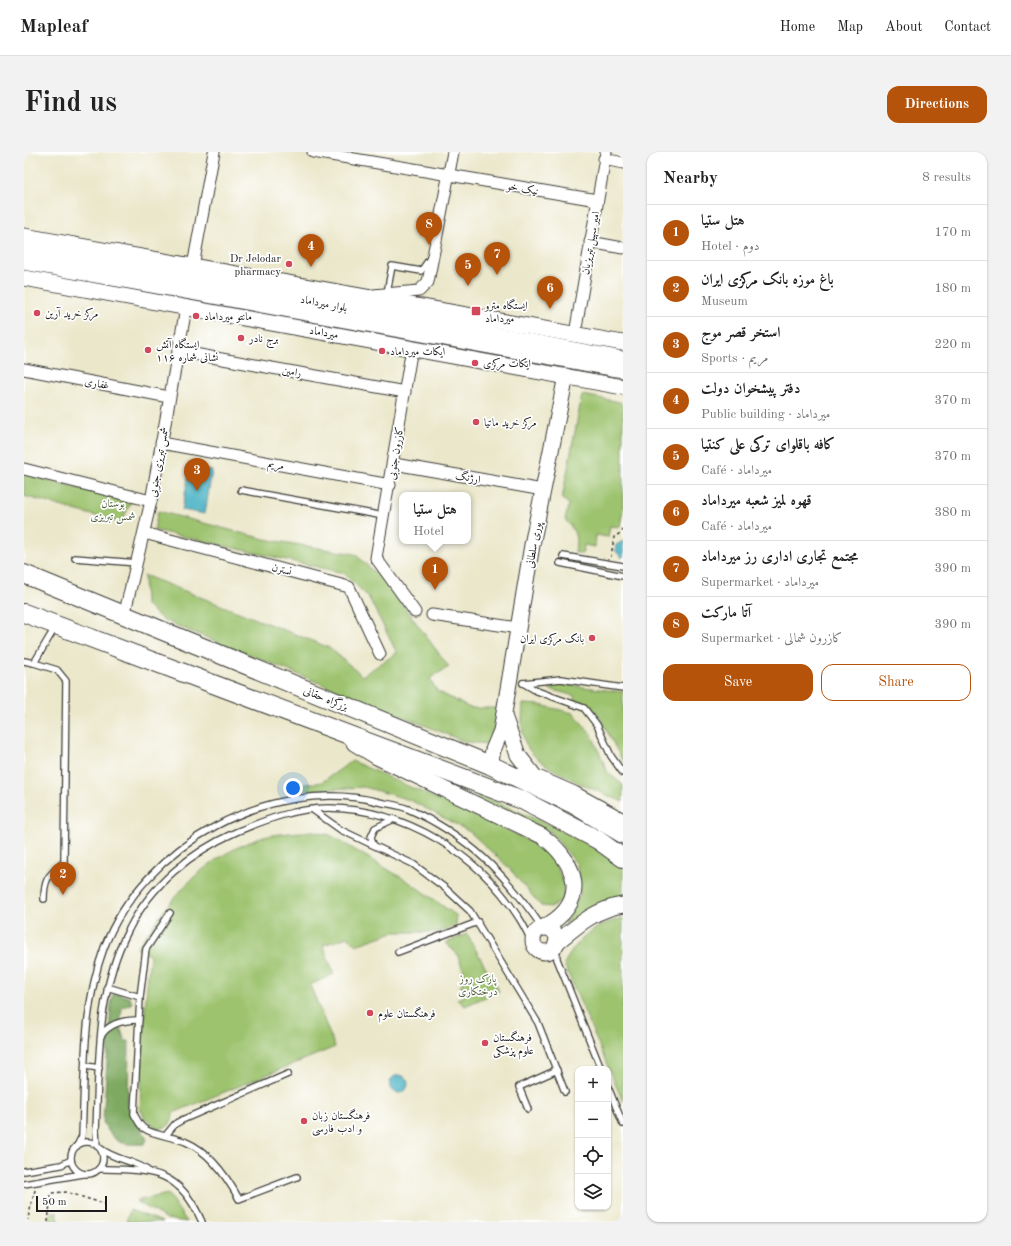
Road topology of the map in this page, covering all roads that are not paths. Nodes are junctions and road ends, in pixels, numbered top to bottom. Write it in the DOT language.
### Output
graph roads {
  1 [pos="214,152"];
  2 [pos="313,152"];
  3 [pos="453,152"];
  4 [pos="605,156"];
  5 [pos="623,163"];
  6 [pos="449,175"];
  7 [pos="597,200"];
  8 [pos="24,236"];
  9 [pos="590,242"];
  10 [pos="24,248"];
  11 [pos="623,248"];
  12 [pos="434,251"];
  13 [pos="24,262"];
  14 [pos="193,266"];
  15 [pos="24,278"];
  16 [pos="270,280"];
  17 [pos="226,284"];
  18 [pos="387,293"];
  19 [pos="363,296"];
  20 [pos="186,308"];
  21 [pos="575,334"];
  22 [pos="623,343"];
  23 [pos="412,348"];
  24 [pos="178,351"];
  25 [pos="623,359"];
  26 [pos="24,369"];
  27 [pos="623,370"];
  28 [pos="566,376"];
  29 [pos="623,387"];
  30 [pos="406,392"];
  31 [pos="169,397"];
  32 [pos="161,443"];
  33 [pos="394,464"];
  34 [pos="24,469"];
  35 [pos="390,485"];
  36 [pos="241,490"];
  37 [pos="543,490"];
  38 [pos="151,501"];
  39 [pos="384,516"];
  40 [pos="144,533"];
  41 [pos="563,556"];
  42 [pos="75,558"];
  43 [pos="137,563"];
  44 [pos="560,563"];
  45 [pos="623,566"];
  46 [pos="24,574"];
  47 [pos="623,576"];
  48 [pos="415,612"];
  49 [pos="432,615"];
  50 [pos="124,616"];
  51 [pos="27,618"];
  52 [pos="56,626"];
  53 [pos="518,628"];
  54 [pos="380,654"];
  55 [pos="24,661"];
  56 [pos="34,662"];
  57 [pos="623,688"];
  58 [pos="504,715"];
  59 [pos="322,724"];
  60 [pos="490,765"];
  61 [pos="623,773"];
  62 [pos="313,810"];
  63 [pos="394,819"];
  64 [pos="623,821"];
  65 [pos="623,834"];
  66 [pos="373,844"];
  67 [pos="623,858"];
  68 [pos="44,899"];
  69 [pos="623,905"];
  70 [pos="170,913"];
  71 [pos="478,922"];
  72 [pos="542,928"];
  73 [pos="556,943"];
  74 [pos="534,946"];
  75 [pos="398,952"];
  76 [pos="107,987"];
  77 [pos="140,997"];
  78 [pos="138,1020"];
  79 [pos="101,1036"];
  80 [pos="86,1066"];
  81 [pos="600,1066"];
  82 [pos="99,1068"];
  83 [pos="557,1070"];
  84 [pos="288,1074"];
  85 [pos="565,1092"];
  86 [pos="611,1094"];
  87 [pos="528,1109"];
  88 [pos="623,1124"];
  89 [pos="166,1135"];
  90 [pos="78,1146"];
  91 [pos="98,1147"];
  92 [pos="71,1160"];
  93 [pos="99,1169"];
  94 [pos="147,1170"];
  95 [pos="24,1171"];
  96 [pos="84,1174"];
  97 [pos="297,1177"];
  98 [pos="24,1184"];
  99 [pos="202,1222"];
  1 -- 14 [label="street"];
  2 -- 6 [label="street, نیک خو"];
  3 -- 6 [label="street"];
  4 -- 5 [label="street"];
  4 -- 7 [label="street, امیر سهیل تبریزیان"];
  6 -- 7 [label="street, نیک خو"];
  6 -- 12 [label="street"];
  7 -- 9 [label="street, امیر سهیل تبریزیان"];
  8 -- 14 [label="main road"];
  9 -- 11 [label="street"];
  9 -- 21 [label="street, امیر سهیل تبریزیان"];
  10 -- 17 [label="main road, بلوار میرداماد"];
  12 -- 18 [label="street"];
  12 -- 18 [label="lane"];
  13 -- 27 [label="main road, بلوار میرداماد"];
  14 -- 16 [label="main road"];
  15 -- 20 [label="main road, میرداماد"];
  16 -- 17 [label="main road"];
  16 -- 19 [label="main road"];
  17 -- 25 [label="main road, بلوار میرداماد"];
  18 -- 19 [label="street"];
  19 -- 21 [label="main road"];
  20 -- 23 [label="main road, میرداماد"];
  20 -- 24 [label="street, شمس تبریزی جنوبی"];
  21 -- 22 [label="main road"];
  23 -- 28 [label="main road, میرداماد"];
  23 -- 30 [label="street, کازرون جنوبی"];
  24 -- 30 [label="street, رامین"];
  24 -- 31 [label="street, شمس تبریزی جنوبی"];
  26 -- 31 [label="street, غفارى"];
  28 -- 29 [label="main road, میرداماد"];
  28 -- 37 [label="main road, پوری سلطانی"];
  30 -- 33 [label="street, کازرون جنوبی"];
  31 -- 32 [label="street, شمس تبریزی جنوبی"];
  32 -- 35 [label="street, مریم"];
  32 -- 38 [label="street, شمس تبریزی جنوبی"];
  33 -- 35 [label="street, کازرون جنوبی"];
  33 -- 37 [label="street, ارژنگ"];
  34 -- 38 [label="street"];
  35 -- 39 [label="street, کازرون جنوبی"];
  36 -- 39 [label="lane"];
  37 -- 53 [label="main road, پوری سلطانی"];
  38 -- 40 [label="street, شمس تبریزی جنوبی"];
  39 -- 48 [label="street, کازرون جنوبی"];
  40 -- 43 [label="street, شمس تبریزی جنوبی"];
  40 -- 54 [label="street, نسترن"];
  41 -- 45 [label="lane"];
  42 -- 43 [label="lane"];
  43 -- 50 [label="street, شمس تبریزی جنوبی"];
  44 -- 47 [label="lane"];
  46 -- 50 [label="highway, بزرگراه حقانی"];
  49 -- 53 [label="street"];
  50 -- 60 [label="highway, بزرگراه حقانی"];
  51 -- 52 [label="highway"];
  52 -- 56 [label="lane"];
  52 -- 59 [label="highway"];
  53 -- 58 [label="main road, پوری سلطانی"];
  55 -- 56 [label="lane"];
  56 -- 68 [label="lane"];
  57 -- 61 [label="lane"];
  58 -- 60 [label="main road, پوری سلطانی"];
  58 -- 64 [label="main road"];
  59 -- 67 [label="highway"];
  59 -- 72 [label="main road"];
  60 -- 65 [label="highway, بزرگراه حقانی"];
  62 -- 63 [label="lane"];
  62 -- 66 [label="lane"];
  62 -- 76 [label="lane"];
  63 -- 66 [label="lane"];
  63 -- 74 [label="lane"];
  66 -- 71 [label="lane"];
  69 -- 73 [label="main road"];
  70 -- 77 [label="lane"];
  71 -- 75 [label="lane"];
  71 -- 83 [label="lane"];
  72 -- 73 [label="main road"];
  72 -- 74 [label="main road"];
  72 -- 80 [label="lane"];
  73 -- 74 [label="main road"];
  73 -- 81 [label="lane"];
  76 -- 77 [label="lane"];
  76 -- 79 [label="lane"];
  77 -- 78 [label="lane"];
  78 -- 79 [label="lane"];
  78 -- 89 [label="lane"];
  79 -- 82 [label="lane"];
  80 -- 82 [label="lane"];
  80 -- 90 [label="lane"];
  82 -- 91 [label="lane"];
  83 -- 85 [label="lane"];
  83 -- 87 [label="lane"];
  84 -- 89 [label="lane"];
  86 -- 88 [label="lane"];
  89 -- 97 [label="lane"];
  90 -- 91 [label="lane"];
  90 -- 92 [label="lane"];
  91 -- 93 [label="lane"];
  91 -- 94 [label="lane"];
  92 -- 95 [label="lane"];
  92 -- 96 [label="lane"];
  93 -- 94 [label="lane"];
  93 -- 96 [label="lane"];
  94 -- 99 [label="lane"];
  96 -- 98 [label="lane"];
}
